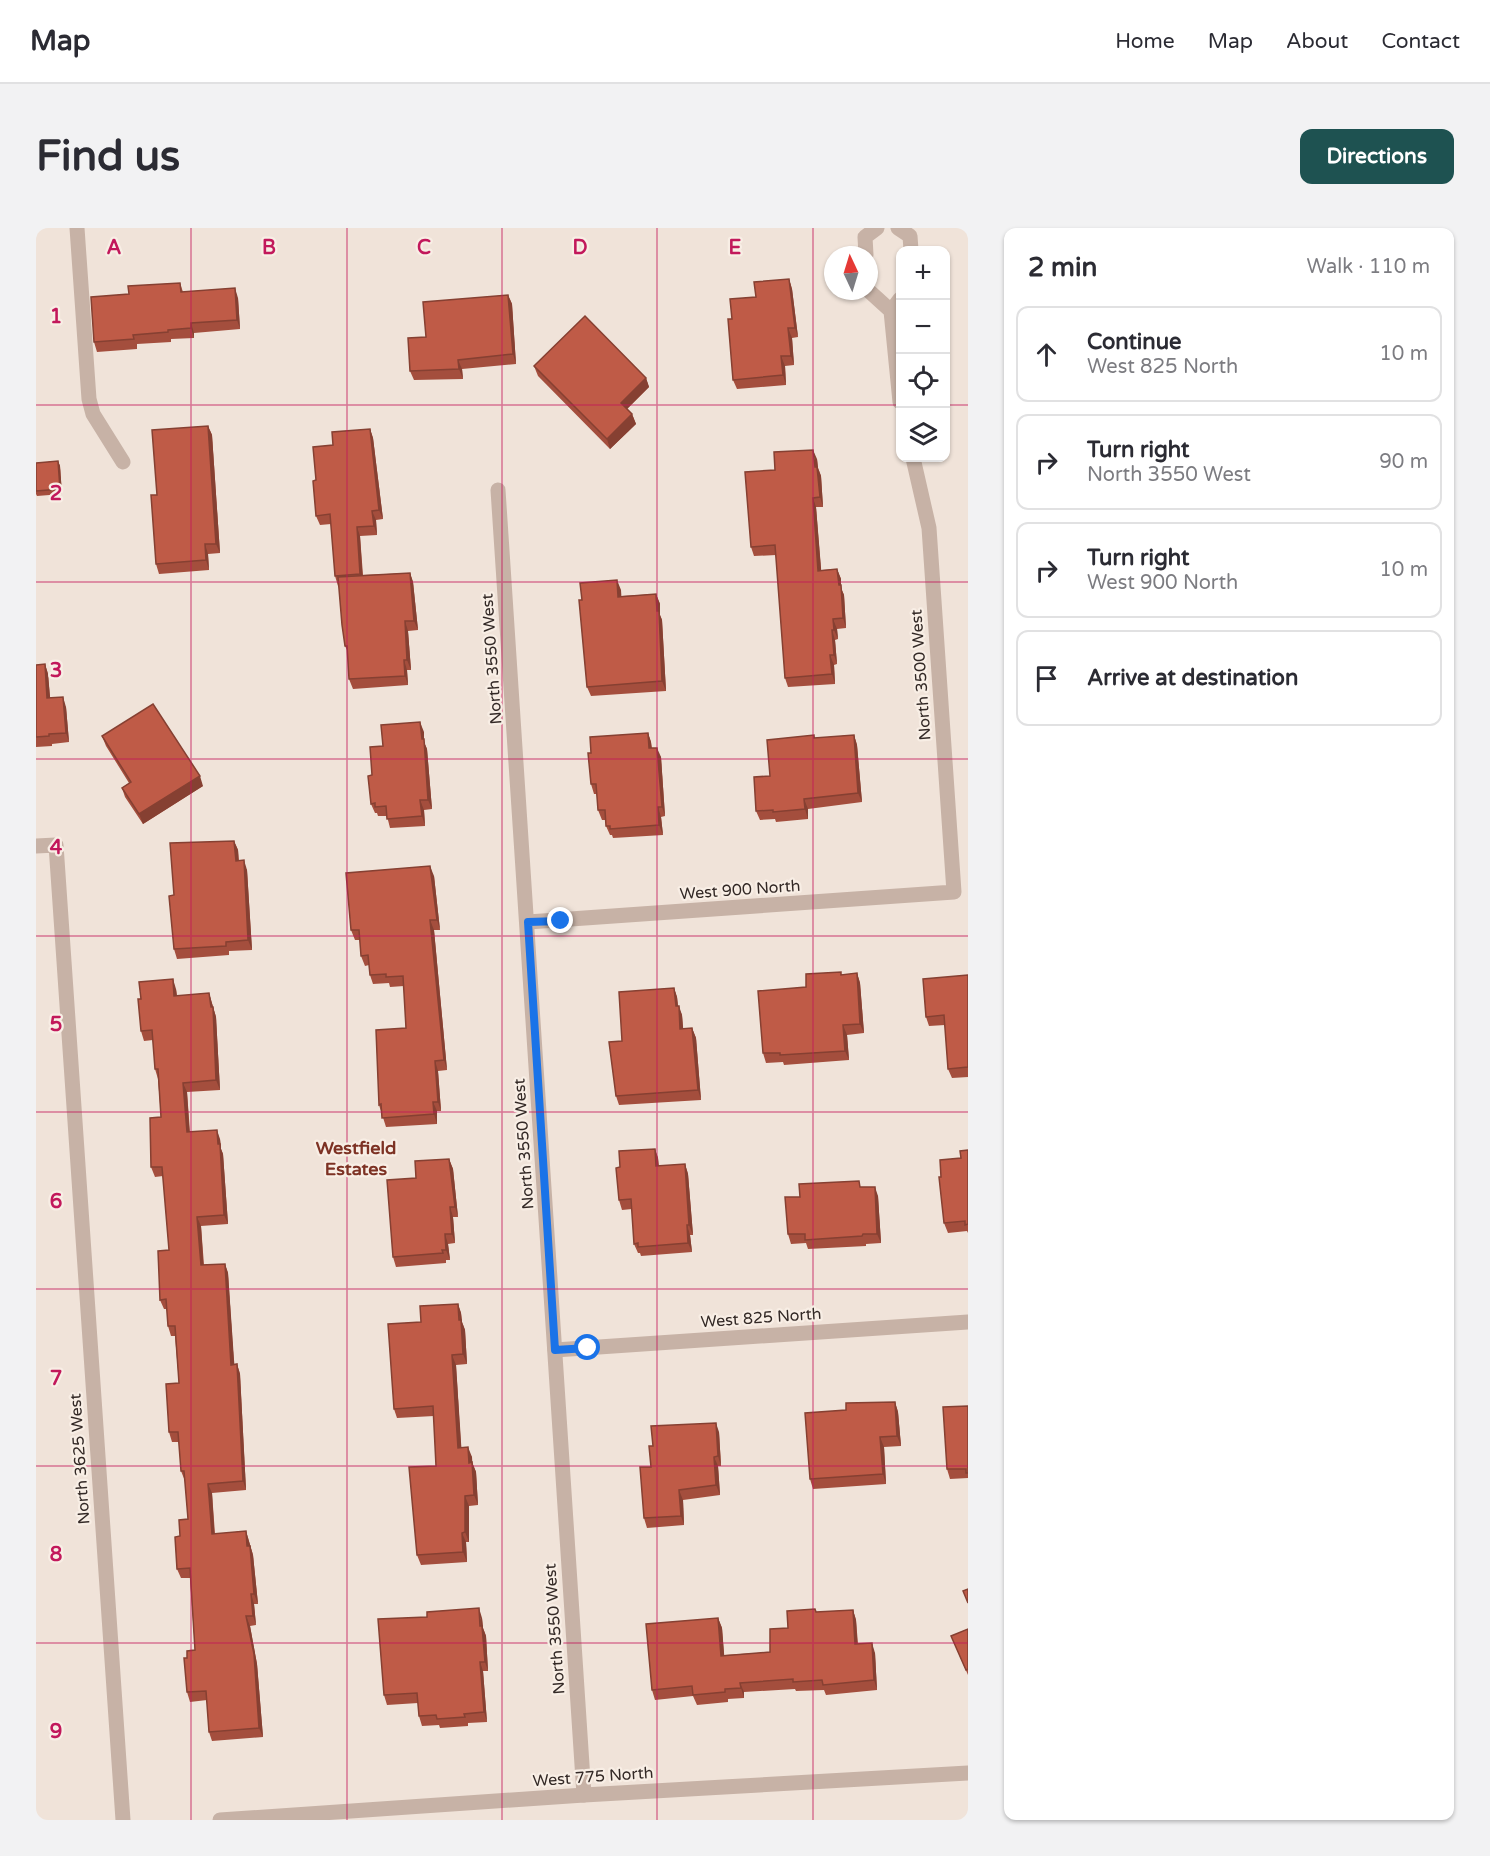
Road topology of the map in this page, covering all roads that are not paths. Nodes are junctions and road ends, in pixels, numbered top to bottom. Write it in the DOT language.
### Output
graph roads {
  1 [pos="77,228"];
  2 [pos="877,228"];
  3 [pos="898,228"];
  4 [pos="866,246"];
  5 [pos="911,246"];
  6 [pos="878,299"];
  7 [pos="899,300"];
  8 [pos="891,311"];
  9 [pos="896,362"];
  10 [pos="123,462"];
  11 [pos="914,462"];
  12 [pos="498,490"];
  13 [pos="36,846"];
  14 [pos="954,892"];
  15 [pos="528,922"];
  16 [pos="968,1322"];
  17 [pos="555,1350"];
  18 [pos="968,1773"];
  19 [pos="584,1795"];
  20 [pos="123,1820"];
  21 [pos="220,1820"];
  1 -- 10 [label="street"];
  2 -- 4 [label="street"];
  3 -- 5 [label="street"];
  6 -- 8 [label="street"];
  7 -- 8 [label="street"];
  8 -- 9 [label="street"];
  11 -- 14 [label="street, North 3500 West"];
  12 -- 15 [label="street, North 3550 West"];
  13 -- 20 [label="street, North 3625 West"];
  14 -- 15 [label="street, West 900 North"];
  15 -- 17 [label="street, North 3550 West"];
  16 -- 17 [label="street, West 825 North"];
  17 -- 19 [label="street, North 3550 West"];
  18 -- 19 [label="street, West 775 North"];
  19 -- 21 [label="street, West 775 North"];
}
